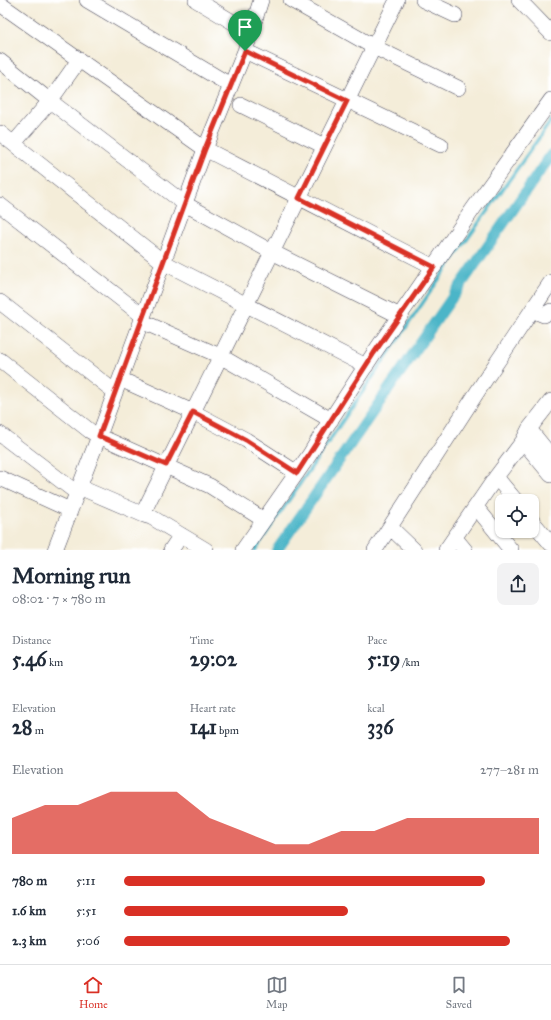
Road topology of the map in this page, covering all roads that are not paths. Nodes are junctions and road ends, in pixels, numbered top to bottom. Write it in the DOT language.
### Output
graph roads {
  1 [pos="87,0"];
  2 [pos="196,0"];
  3 [pos="262,0"];
  4 [pos="291,0"];
  5 [pos="397,0"];
  6 [pos="423,0"];
  7 [pos="519,0"];
  8 [pos="0,4"];
  9 [pos="455,15"];
  10 [pos="251,33"];
  11 [pos="551,33"];
  12 [pos="374,46"];
  13 [pos="245,51"];
  14 [pos="79,60"];
  15 [pos="0,61"];
  16 [pos="230,85"];
  17 [pos="458,88"];
  18 [pos="551,100"];
  19 [pos="50,101"];
  20 [pos="347,101"];
  21 [pos="241,105"];
  22 [pos="0,133"];
  23 [pos="14,143"];
  24 [pos="441,145"];
  25 [pos="324,146"];
  26 [pos="205,149"];
  27 [pos="299,198"];
  28 [pos="185,204"];
  29 [pos="0,205"];
  30 [pos="272,252"];
  31 [pos="163,262"];
  32 [pos="434,267"];
  33 [pos="551,282"];
  34 [pos="0,302"];
  35 [pos="246,304"];
  36 [pos="532,310"];
  37 [pos="551,311"];
  38 [pos="400,316"];
  39 [pos="142,318"];
  40 [pos="220,356"];
  41 [pos="0,360"];
  42 [pos="366,366"];
  43 [pos="118,385"];
  44 [pos="551,401"];
  45 [pos="193,412"];
  46 [pos="331,420"];
  47 [pos="0,434"];
  48 [pos="526,435"];
  49 [pos="99,436"];
  50 [pos="551,456"];
  51 [pos="166,465"];
  52 [pos="297,473"];
  53 [pos="551,475"];
  54 [pos="496,477"];
  55 [pos="0,478"];
  56 [pos="78,490"];
  57 [pos="510,494"];
  58 [pos="476,507"];
  59 [pos="70,510"];
  60 [pos="144,515"];
  61 [pos="264,520"];
  62 [pos="390,527"];
  63 [pos="539,529"];
  64 [pos="181,535"];
  65 [pos="451,544"];
  66 [pos="551,544"];
  67 [pos="55,550"];
  68 [pos="171,550"];
  69 [pos="206,550"];
  70 [pos="243,550"];
  71 [pos="375,550"];
  72 [pos="414,550"];
  73 [pos="465,550"];
  74 [pos="511,550"];
  1 -- 16 [label="street"];
  2 -- 10 [label="street"];
  3 -- 10 [label="street"];
  4 -- 12 [label="street"];
  5 -- 12 [label="street"];
  6 -- 9 [label="street"];
  7 -- 11 [label="street"];
  8 -- 14 [label="street"];
  10 -- 13 [label="street"];
  12 -- 17 [label="street"];
  12 -- 20 [label="street"];
  13 -- 16 [label="street"];
  13 -- 20 [label="street"];
  14 -- 19 [label="street"];
  14 -- 26 [label="street"];
  15 -- 19 [label="street"];
  16 -- 26 [label="street"];
  18 -- 32 [label="street"];
  19 -- 23 [label="street"];
  19 -- 28 [label="street"];
  20 -- 24 [label="street"];
  20 -- 25 [label="street"];
  21 -- 25 [label="street"];
  22 -- 23 [label="street"];
  23 -- 31 [label="street"];
  25 -- 27 [label="street"];
  26 -- 27 [label="street"];
  26 -- 28 [label="street"];
  27 -- 30 [label="street"];
  27 -- 32 [label="street"];
  28 -- 30 [label="street"];
  28 -- 31 [label="street"];
  29 -- 39 [label="street"];
  30 -- 35 [label="street"];
  30 -- 38 [label="street"];
  31 -- 35 [label="street"];
  31 -- 39 [label="street"];
  32 -- 38 [label="street"];
  33 -- 36 [label="street"];
  34 -- 43 [label="street"];
  35 -- 40 [label="street"];
  35 -- 42 [label="street"];
  36 -- 37 [label="street"];
  36 -- 62 [label="street"];
  38 -- 42 [label="street"];
  39 -- 40 [label="street"];
  39 -- 43 [label="street"];
  40 -- 45 [label="street"];
  40 -- 46 [label="street"];
  41 -- 49 [label="street"];
  42 -- 46 [label="street"];
  43 -- 45 [label="street"];
  43 -- 49 [label="street"];
  44 -- 48 [label="street"];
  45 -- 51 [label="street"];
  45 -- 52 [label="street"];
  46 -- 52 [label="street"];
  47 -- 56 [label="street"];
  48 -- 50 [label="street"];
  48 -- 53 [label="street"];
  48 -- 54 [label="street"];
  49 -- 51 [label="street"];
  49 -- 56 [label="street"];
  51 -- 60 [label="street"];
  51 -- 61 [label="street"];
  52 -- 61 [label="street"];
  54 -- 57 [label="street"];
  54 -- 58 [label="street"];
  55 -- 59 [label="street"];
  56 -- 59 [label="street"];
  56 -- 60 [label="street"];
  58 -- 65 [label="street"];
  58 -- 74 [label="street"];
  59 -- 67 [label="street"];
  60 -- 64 [label="street"];
  61 -- 70 [label="street"];
  62 -- 71 [label="street"];
  62 -- 72 [label="street"];
  63 -- 66 [label="street"];
  64 -- 68 [label="street"];
  64 -- 69 [label="street"];
  65 -- 73 [label="street"];
}
